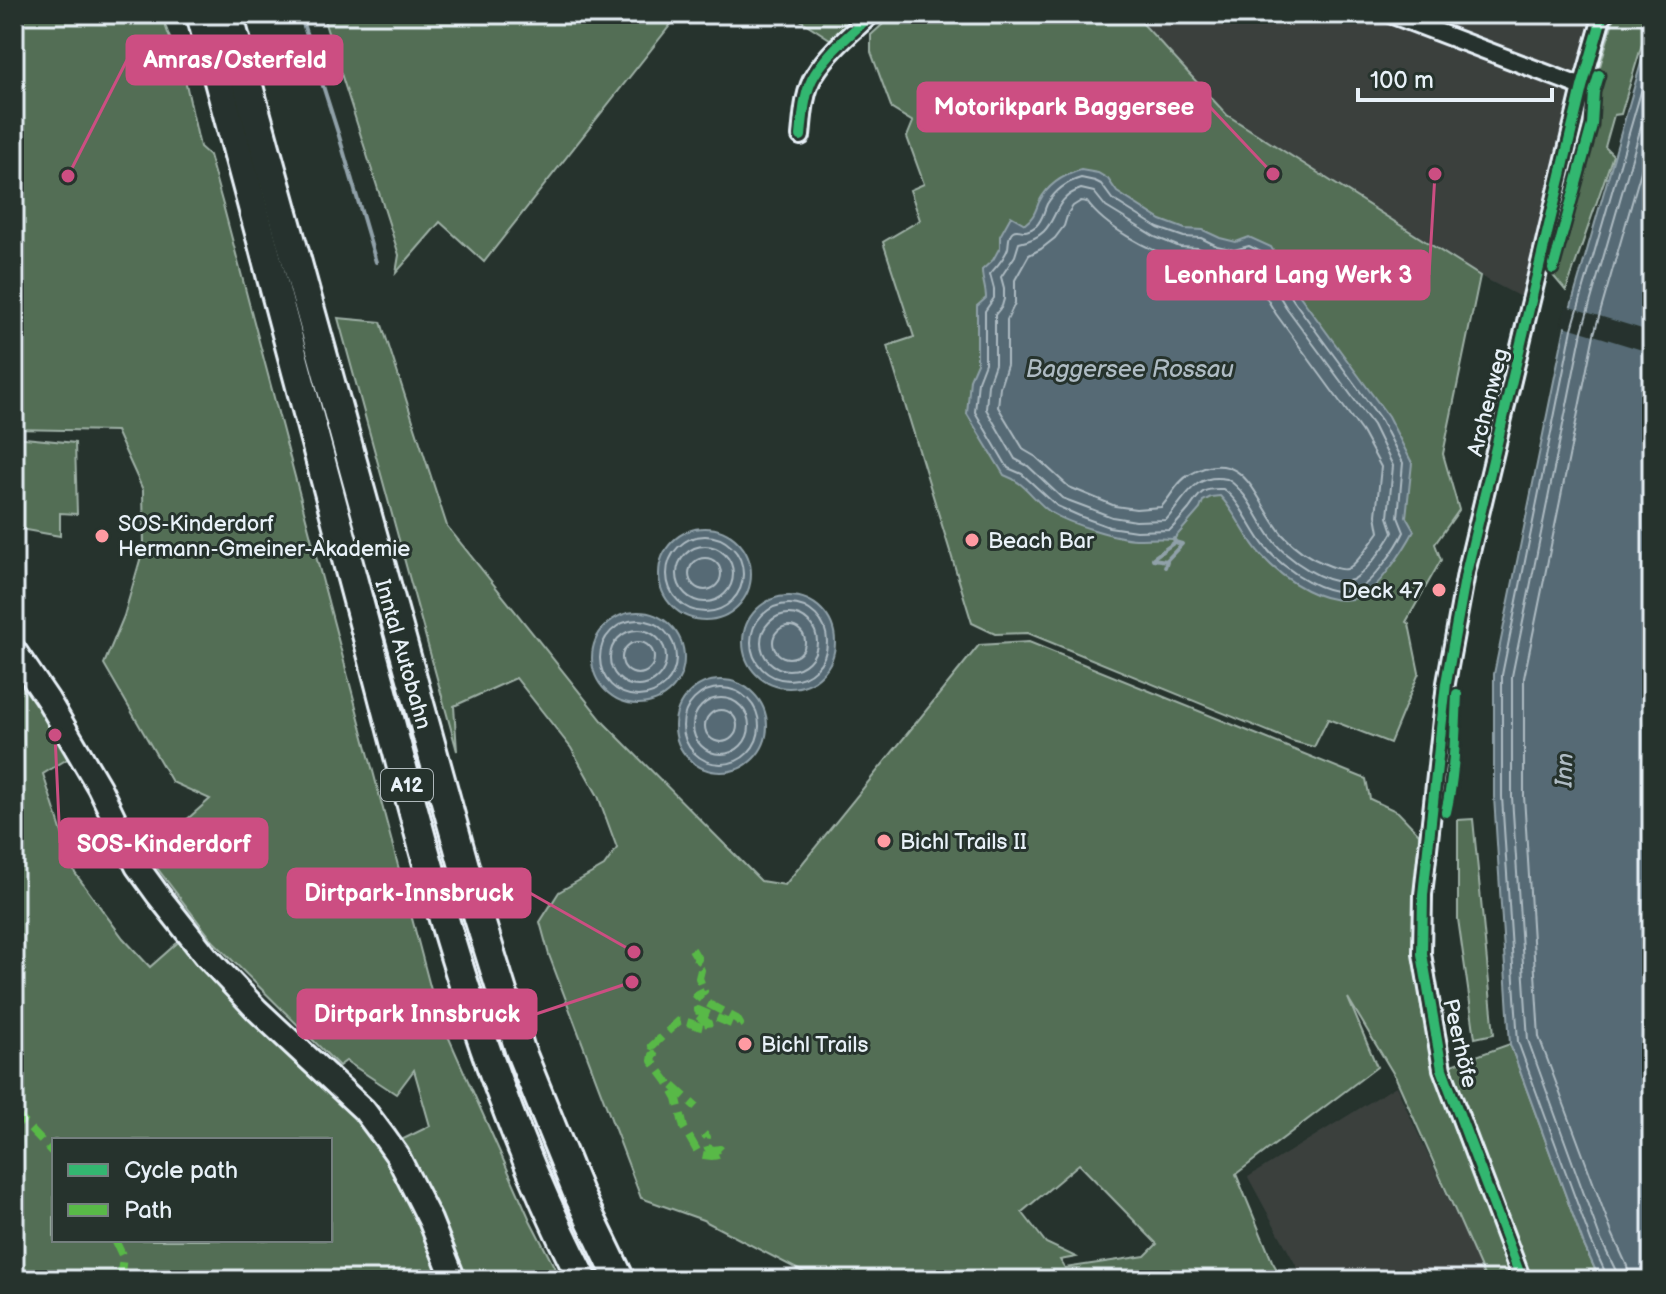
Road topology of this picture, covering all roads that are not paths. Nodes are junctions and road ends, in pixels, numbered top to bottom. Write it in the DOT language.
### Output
graph roads {
  1 [pos="201,14"];
  2 [pos="228,14"];
  3 [pos="872,14"];
  4 [pos="1390,14"];
  5 [pos="1603,14"];
  6 [pos="1582,87"];
  7 [pos="801,136"];
  8 [pos="299,321"];
  9 [pos="14,650"];
  10 [pos="1432,803"];
  11 [pos="454,1280"];
  12 [pos="583,1280"];
  13 [pos="620,1280"];
  14 [pos="1522,1280"];
  1 -- 8 [label="highway, Inntal Autobahn / A12"];
  2 -- 8 [label="highway, Inntal Autobahn / A12"];
  3 -- 7 [label="street"];
  4 -- 6 [label="street"];
  5 -- 6 [label="street, Archenweg"];
  6 -- 10 [label="street, Archenweg"];
  8 -- 12 [label="highway, Inntal Autobahn / A12"];
  8 -- 13 [label="highway, Inntal Autobahn / A12"];
  9 -- 11 [label="main road"];
  10 -- 14 [label="street, Peerhöfe"];
}
